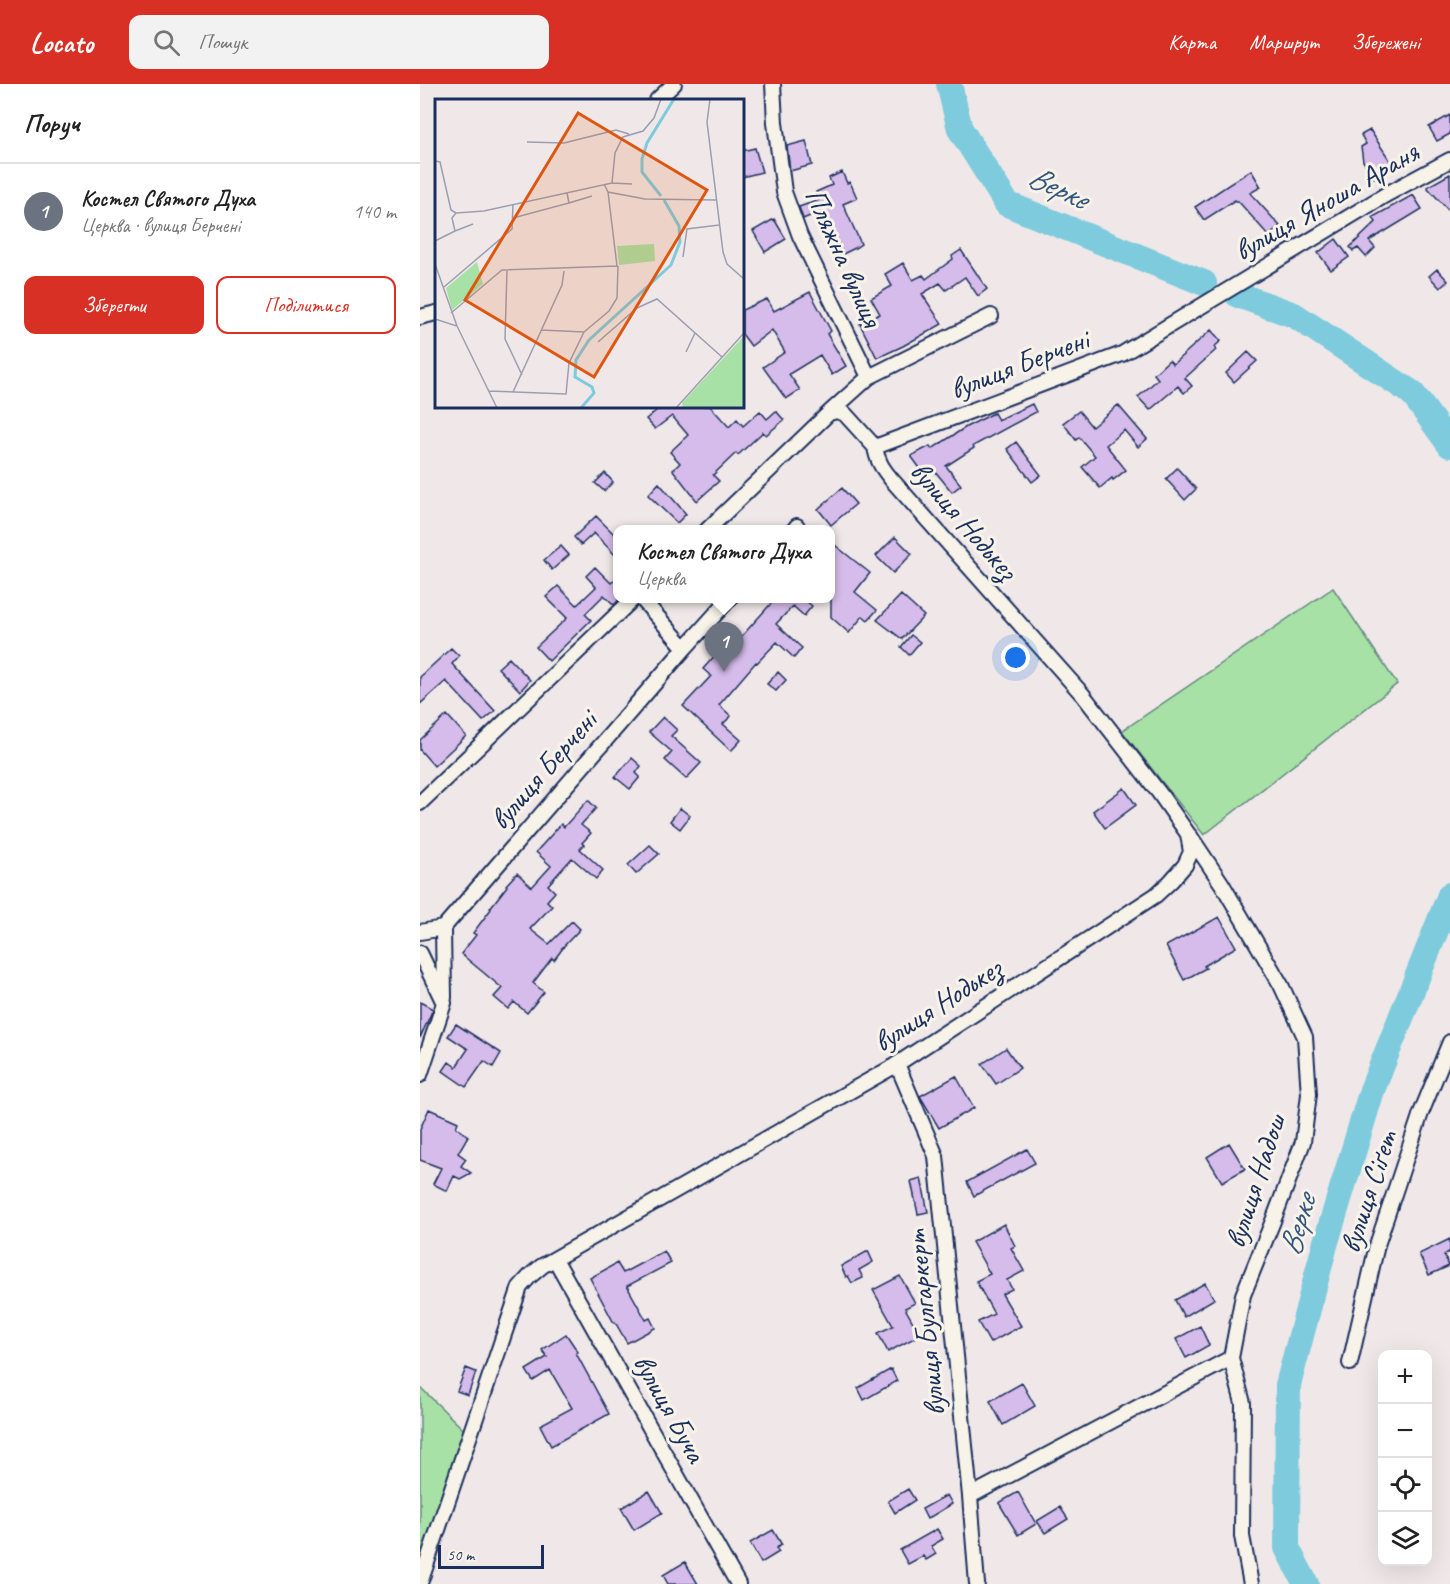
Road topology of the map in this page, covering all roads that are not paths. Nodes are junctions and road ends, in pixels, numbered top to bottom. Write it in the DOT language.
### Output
graph roads {
  1 [pos="674,84"];
  2 [pos="773,84"];
  3 [pos="658,99"];
  4 [pos="1450,160"];
  5 [pos="1230,289"];
  6 [pos="435,313"];
  7 [pos="991,316"];
  8 [pos="420,317"];
  9 [pos="869,377"];
  10 [pos="830,413"];
  11 [pos="875,447"];
  12 [pos="712,525"];
  13 [pos="629,603"];
  14 [pos="645,603"];
  15 [pos="726,603"];
  16 [pos="685,648"];
  17 [pos="420,803"];
  18 [pos="1188,834"];
  19 [pos="443,928"];
  20 [pos="420,932"];
  21 [pos="420,953"];
  22 [pos="444,1003"];
  23 [pos="1450,1042"];
  24 [pos="897,1064"];
  25 [pos="420,1075"];
  26 [pos="555,1258"];
  27 [pos="1231,1358"];
  28 [pos="1350,1363"];
  29 [pos="970,1496"];
  30 [pos="420,1583"];
  31 [pos="738,1584"];
  32 [pos="977,1584"];
  33 [pos="1251,1584"];
  1 -- 3 [label="street"];
  2 -- 9 [label="street, Пляжна вулиця"];
  4 -- 5 [label="street, вулиця Яноша Араня"];
  5 -- 11 [label="street, вулиця Берчені"];
  6 -- 8 [label="street"];
  7 -- 9 [label="street, вулиця Берчені"];
  9 -- 10 [label="street, вулиця Берчені"];
  10 -- 11 [label="street"];
  10 -- 12 [label="street, вулиця Берчені"];
  11 -- 18 [label="street, вулиця Нодькез"];
  13 -- 17 [label="street, вулиця Берчені"];
  14 -- 16 [label="street"];
  15 -- 16 [label="street, вулиця Берчені"];
  16 -- 19 [label="street, вулиця Берчені"];
  18 -- 24 [label="street, вулиця Нодькез"];
  18 -- 27 [label="street, вулиця Надош"];
  19 -- 20 [label="street"];
  19 -- 22 [label="street"];
  21 -- 22 [label="street"];
  22 -- 25 [label="street"];
  23 -- 28 [label="street, вулиця Сіґет"];
  24 -- 26 [label="street, вулиця Нодькез"];
  24 -- 29 [label="street, вулиця Булгаркерт"];
  26 -- 30 [label="street, вулиця Нодькез"];
  26 -- 31 [label="street, вулиця Буча"];
  27 -- 29 [label="street"];
  27 -- 33 [label="street, вулиця Надош"];
  29 -- 32 [label="street, вулиця Булгаркерт"];
}
